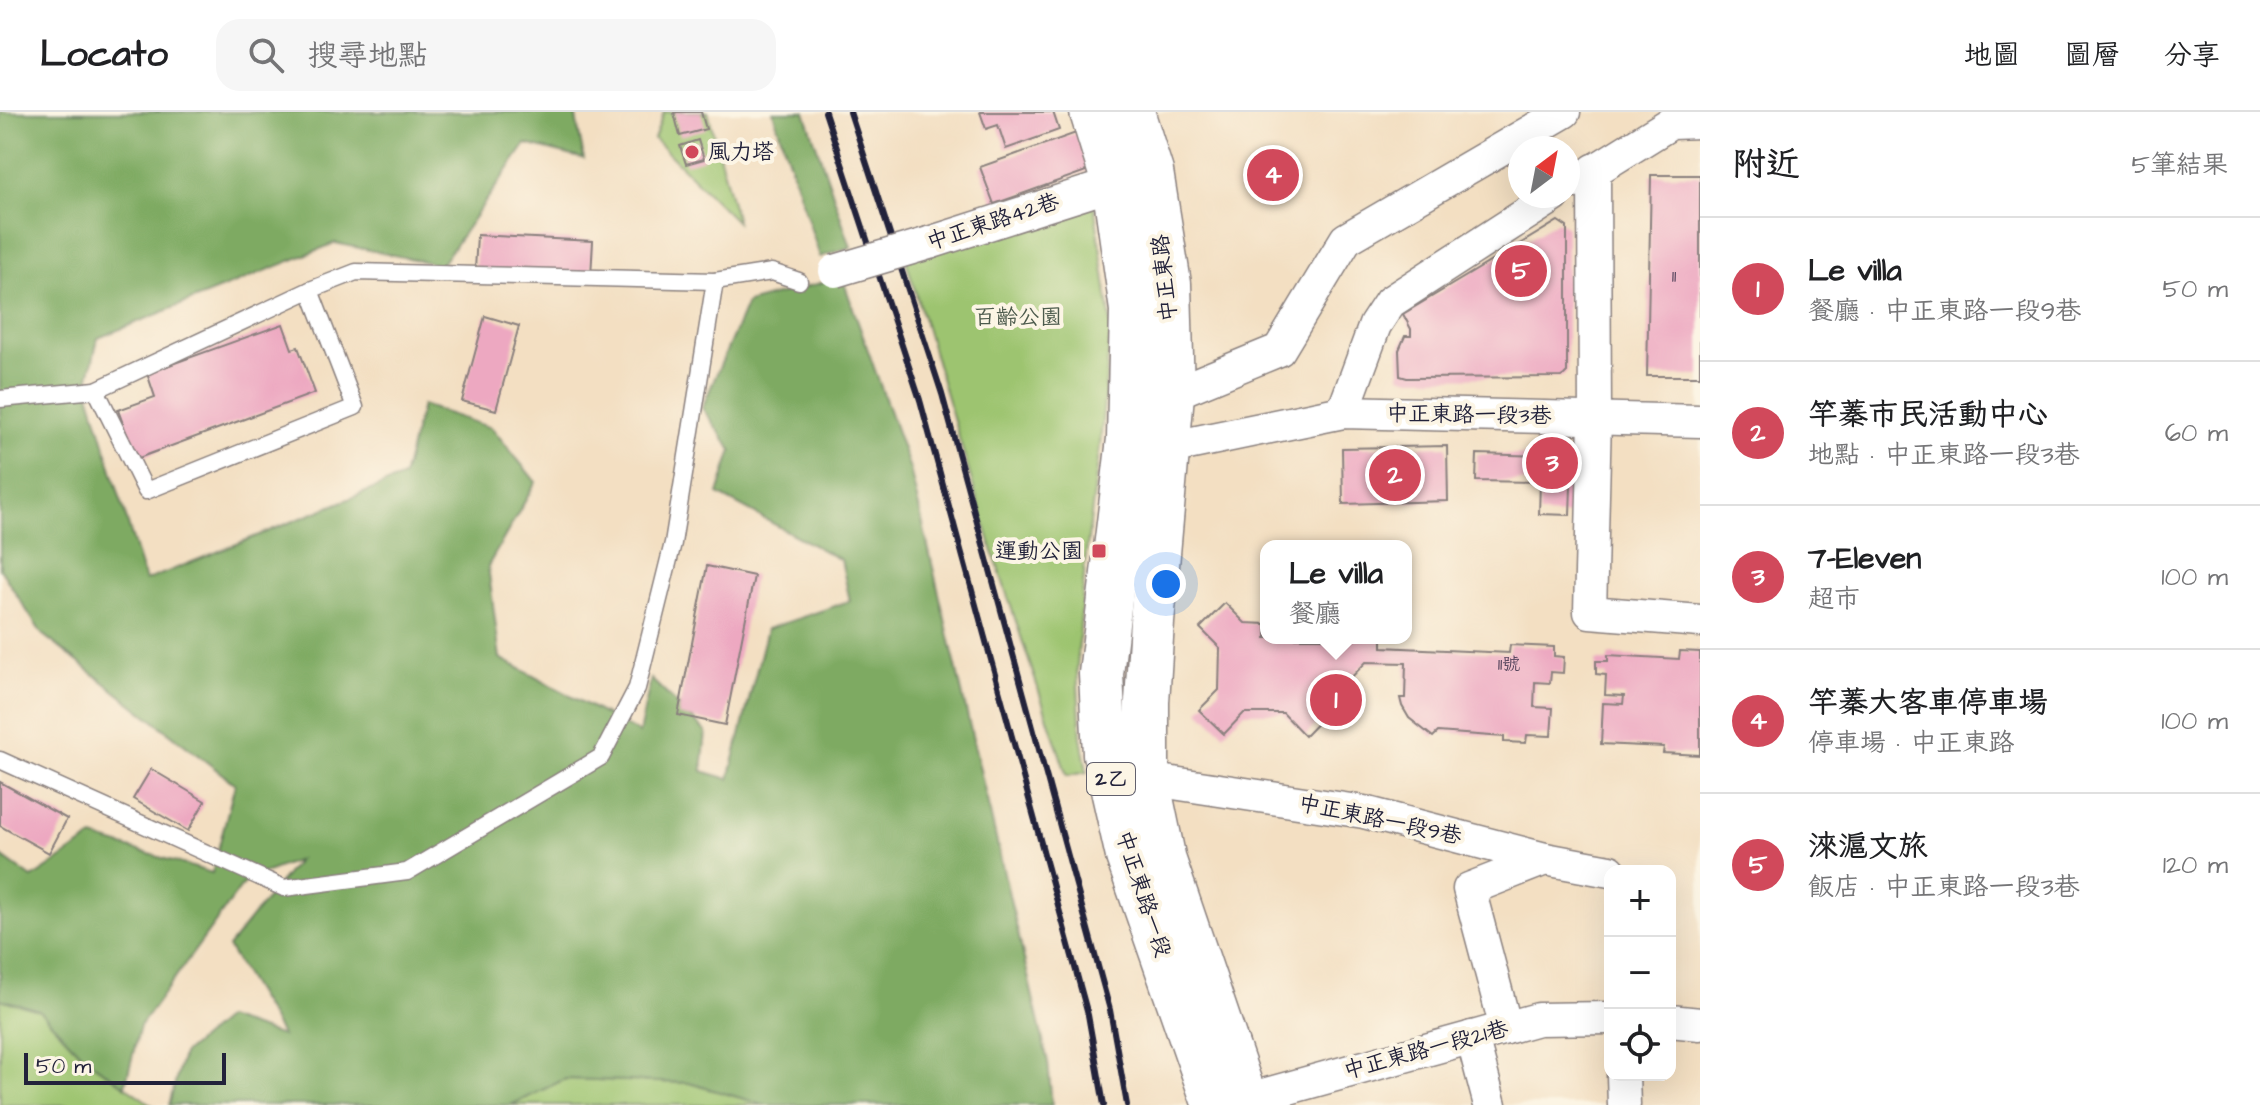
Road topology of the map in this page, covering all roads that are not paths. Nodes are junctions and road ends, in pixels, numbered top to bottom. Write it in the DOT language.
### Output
graph roads {
  1 [pos="1092,112"];
  2 [pos="1132,112"];
  3 [pos="1564,112"];
  4 [pos="1700,122"];
  5 [pos="1132,178"];
  6 [pos="1581,178"];
  7 [pos="1535,208"];
  8 [pos="835,271"];
  9 [pos="715,281"];
  10 [pos="799,281"];
  11 [pos="310,290"];
  12 [pos="96,390"];
  13 [pos="1172,394"];
  14 [pos="0,399"];
  15 [pos="1343,412"];
  16 [pos="1595,418"];
  17 [pos="1700,421"];
  18 [pos="1148,444"];
  19 [pos="1700,621"];
  20 [pos="0,760"];
  21 [pos="1147,779"];
  22 [pos="1545,859"];
  23 [pos="1604,870"];
  24 [pos="1604,1018"];
  25 [pos="1676,1022"];
  26 [pos="1700,1024"];
  27 [pos="1506,1028"];
  28 [pos="1472,1037"];
  29 [pos="1623,1081"];
  30 [pos="1236,1103"];
  31 [pos="1490,1105"];
  32 [pos="1624,1105"];
  1 -- 5 [label="main road, 中正東路 / 2乙"];
  2 -- 5 [label="main road, 中正東路 / 2乙"];
  3 -- 13 [label="street"];
  4 -- 6 [label="street"];
  5 -- 8 [label="street, 中正東路42巷, bridge"];
  5 -- 13 [label="main road, 中正東路 / 2乙"];
  5 -- 18 [label="main road, 中正東路 / 2乙"];
  6 -- 16 [label="street"];
  7 -- 15 [label="street"];
  9 -- 10 [label="lane"];
  9 -- 11 [label="lane"];
  9 -- 20 [label="lane"];
  11 -- 12 [label="lane"];
  11 -- 12 [label="lane"];
  12 -- 14 [label="lane"];
  13 -- 18 [label="main road, 中正東路 / 2乙"];
  15 -- 16 [label="street, 中正東路一段3巷"];
  15 -- 18 [label="street, 中正東路一段3巷"];
  16 -- 17 [label="street, 中正東路一段3巷"];
  16 -- 19 [label="street"];
  18 -- 21 [label="main road, 中正東路一段 / 2乙"];
  18 -- 30 [label="main road, 中正東路一段 / 2乙"];
  21 -- 22 [label="street, 中正東路一段9巷"];
  21 -- 30 [label="main road, 中正東路一段 / 2乙"];
  22 -- 23 [label="street, 中正東路一段9巷"];
  22 -- 27 [label="street"];
  24 -- 27 [label="street, 中正東路一段21巷"];
  25 -- 26 [label="street"];
  27 -- 28 [label="street, 中正東路一段21巷"];
  28 -- 30 [label="street, 中正東路一段21巷"];
  28 -- 31 [label="street"];
  29 -- 32 [label="street"];
}
